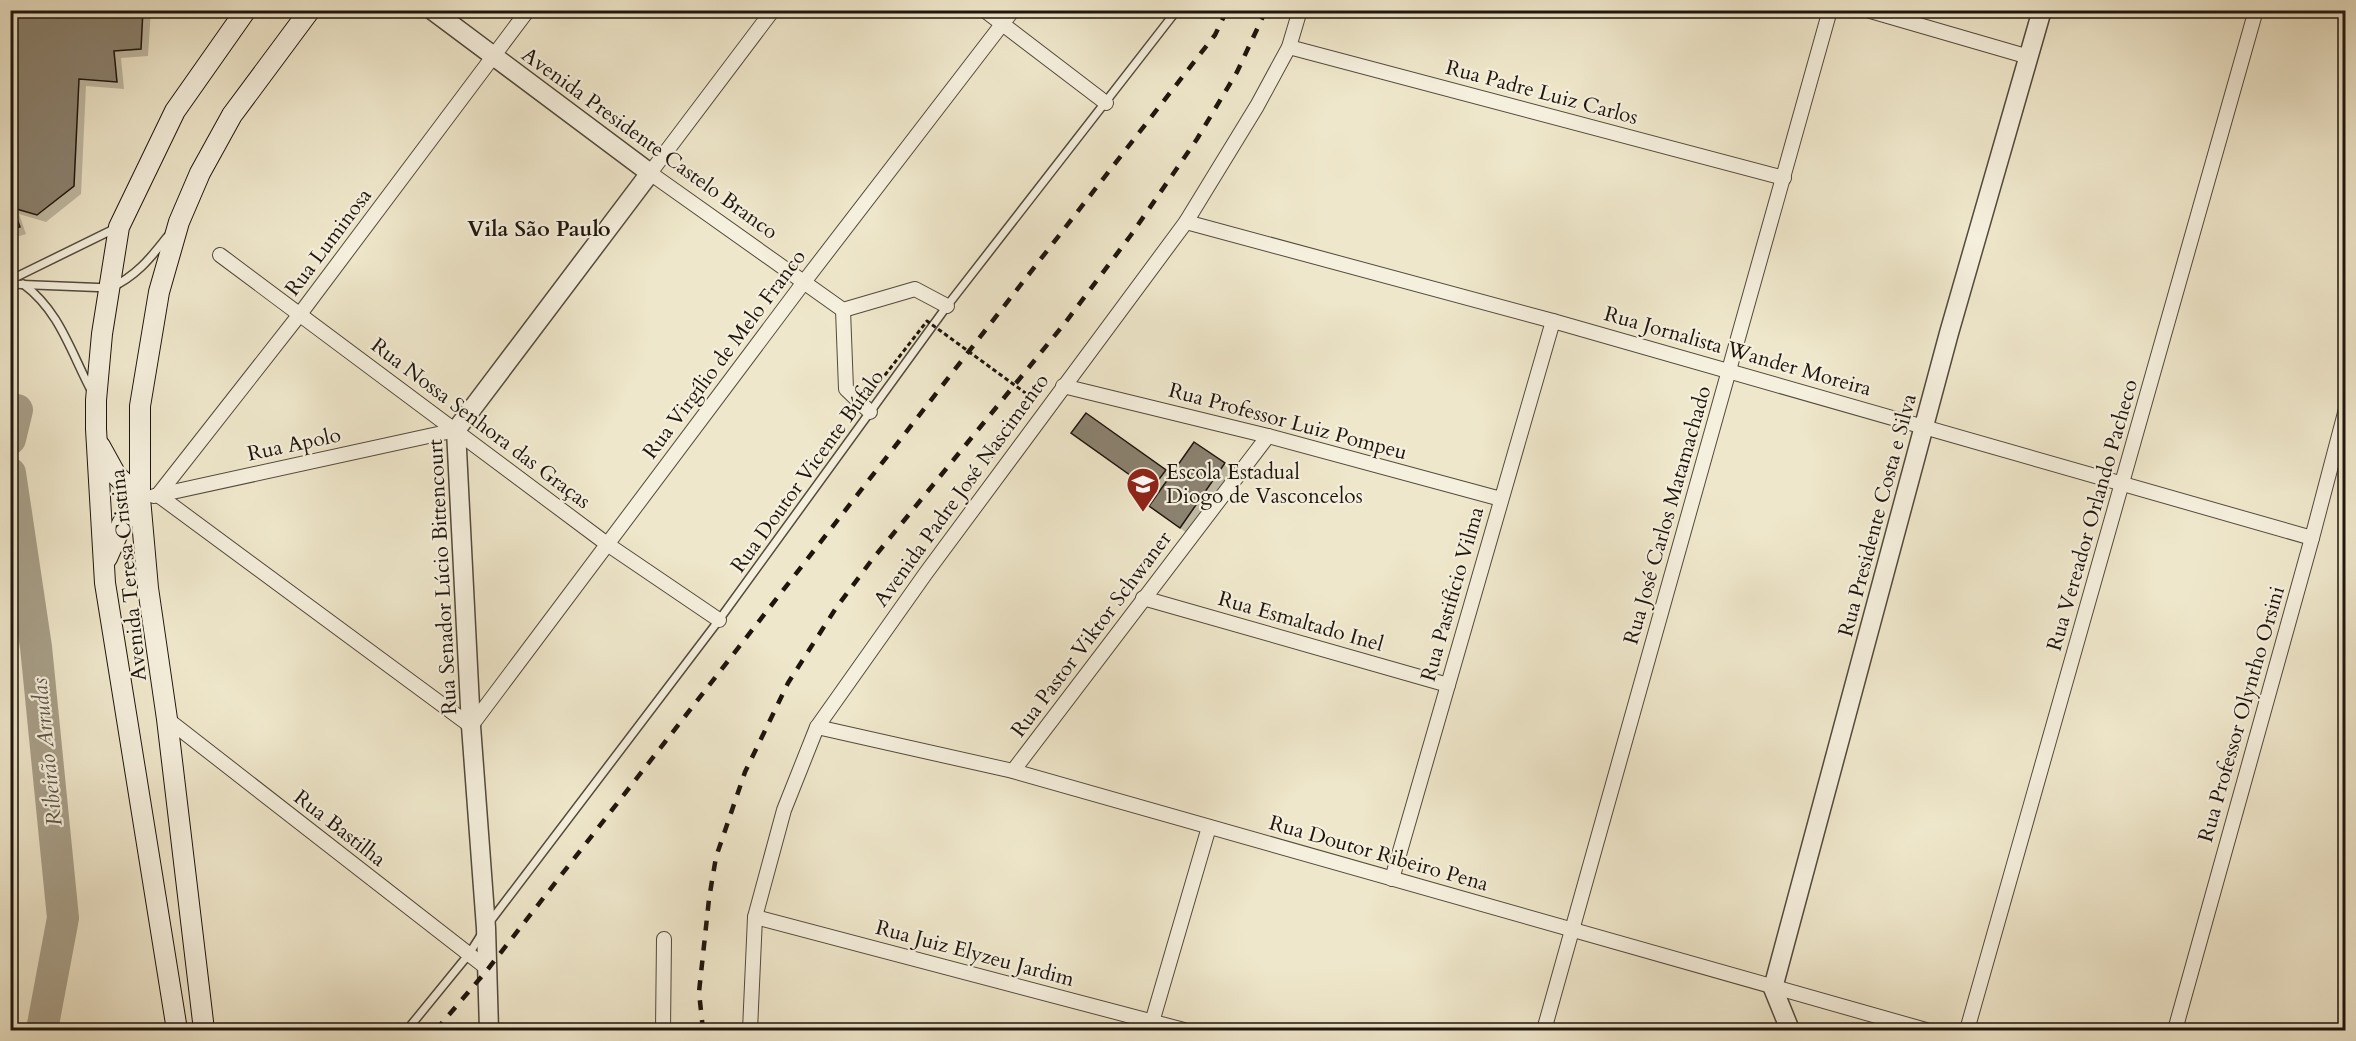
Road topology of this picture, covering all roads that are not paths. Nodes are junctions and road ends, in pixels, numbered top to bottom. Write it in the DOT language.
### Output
graph roads {
  1 [pos="246,10"];
  2 [pos="310,10"];
  3 [pos="432,10"];
  4 [pos="528,10"];
  5 [pos="773,10"];
  6 [pos="984,10"];
  7 [pos="1013,10"];
  8 [pos="1178,10"];
  9 [pos="1300,10"];
  10 [pos="1830,10"];
  11 [pos="1866,10"];
  12 [pos="2042,10"];
  13 [pos="2256,10"];
  14 [pos="1004,25"];
  15 [pos="1288,47"];
  16 [pos="495,57"];
  17 [pos="2030,57"];
  18 [pos="1106,103"];
  19 [pos="650,173"];
  20 [pos="1784,178"];
  21 [pos="179,222"];
  22 [pos="1186,222"];
  23 [pos="119,227"];
  24 [pos="220,255"];
  25 [pos="10,282"];
  26 [pos="804,282"];
  27 [pos="23,284"];
  28 [pos="110,288"];
  29 [pos="947,306"];
  30 [pos="843,310"];
  31 [pos="300,314"];
  32 [pos="1553,321"];
  33 [pos="1730,371"];
  34 [pos="1063,386"];
  35 [pos="96,400"];
  36 [pos="2346,409"];
  37 [pos="870,412"];
  38 [pos="1925,426"];
  39 [pos="96,429"];
  40 [pos="456,430"];
  41 [pos="1268,436"];
  42 [pos="2123,482"];
  43 [pos="149,497"];
  44 [pos="1502,500"];
  45 [pos="2312,538"];
  46 [pos="607,544"];
  47 [pos="104,567"];
  48 [pos="1143,598"];
  49 [pos="719,620"];
  50 [pos="1448,685"];
  51 [pos="167,720"];
  52 [pos="471,726"];
  53 [pos="817,727"];
  54 [pos="1013,771"];
  55 [pos="1209,827"];
  56 [pos="1392,879"];
  57 [pos="755,917"];
  58 [pos="486,928"];
  59 [pos="1573,930"];
  60 [pos="664,939"];
  61 [pos="469,954"];
  62 [pos="488,969"];
  63 [pos="1773,988"];
  64 [pos="1151,1026"];
  65 [pos="177,1030"];
  66 [pos="204,1030"];
  67 [pos="407,1030"];
  68 [pos="489,1030"];
  69 [pos="663,1030"];
  70 [pos="750,1030"];
  71 [pos="1184,1030"];
  72 [pos="1544,1030"];
  73 [pos="1790,1030"];
  74 [pos="1926,1030"];
  75 [pos="1967,1030"];
  76 [pos="2175,1030"];
  1 -- 23 [label="main road, Avenida Teresa Cristina"];
  2 -- 21 [label="main road, Avenida Teresa Cristina"];
  3 -- 16 [label="street, Avenida Presidente Castelo Branco"];
  4 -- 16 [label="street, Rua Luminosa"];
  5 -- 19 [label="street, Rua Senador Lúcio Bittencourt"];
  6 -- 14 [label="street"];
  7 -- 14 [label="street, Rua Virgílio de Melo Franco"];
  8 -- 18 [label="lane, Rua Doutor Vicente Búfalo"];
  9 -- 15 [label="street, Avenida Padre José Nascimento"];
  10 -- 20 [label="street, Rua José Carlos Matamachado"];
  11 -- 17 [label="street"];
  12 -- 17 [label="street, Rua Presidente Costa e Silva"];
  13 -- 42 [label="street, Rua Vereador Orlando Pacheco"];
  14 -- 18 [label="street"];
  14 -- 26 [label="street, Rua Virgílio de Melo Franco"];
  15 -- 20 [label="street, Rua Padre Luiz Carlos"];
  15 -- 22 [label="street, Avenida Padre José Nascimento"];
  16 -- 19 [label="street, Avenida Presidente Castelo Branco"];
  16 -- 31 [label="street, Rua Luminosa"];
  17 -- 38 [label="street, Rua Presidente Costa e Silva"];
  18 -- 29 [label="lane, Rua Doutor Vicente Búfalo"];
  19 -- 26 [label="street, Avenida Presidente Castelo Branco"];
  19 -- 40 [label="street, Rua Senador Lúcio Bittencourt"];
  20 -- 33 [label="street, Rua José Carlos Matamachado"];
  21 -- 28 [label="lane"];
  21 -- 43 [label="main road, Avenida Teresa Cristina"];
  22 -- 32 [label="street, Rua Jornalista Wander Moreira"];
  22 -- 34 [label="street, Avenida Padre José Nascimento"];
  23 -- 25 [label="lane"];
  23 -- 28 [label="main road, Avenida Teresa Cristina"];
  24 -- 31 [label="street, Rua Nossa Senhora das Graças"];
  25 -- 27 [label="lane"];
  26 -- 30 [label="street, Avenida Presidente Castelo Branco"];
  26 -- 46 [label="street, Rua Virgílio de Melo Franco"];
  27 -- 28 [label="lane"];
  27 -- 35 [label="lane"];
  28 -- 35 [label="main road, Avenida Teresa Cristina"];
  29 -- 30 [label="street"];
  29 -- 37 [label="lane, Rua Doutor Vicente Búfalo"];
  30 -- 37 [label="street"];
  31 -- 40 [label="street, Rua Nossa Senhora das Graças"];
  31 -- 43 [label="street, Rua Luminosa"];
  32 -- 33 [label="street, Rua Jornalista Wander Moreira"];
  32 -- 44 [label="street, Rua Pastifício Vilma"];
  33 -- 38 [label="street, Rua Jornalista Wander Moreira"];
  33 -- 59 [label="street, Rua José Carlos Matamachado"];
  34 -- 41 [label="street, Rua Professor Luiz Pompeu"];
  34 -- 53 [label="street, Avenida Padre José Nascimento"];
  35 -- 39 [label="main road, Avenida Teresa Cristina"];
  36 -- 45 [label="street, Rua Professor Olyntho Orsini"];
  37 -- 49 [label="lane, Rua Doutor Vicente Búfalo"];
  38 -- 42 [label="street, Rua Jornalista Wander Moreira"];
  38 -- 63 [label="street, Rua Presidente Costa e Silva"];
  39 -- 43 [label="main road"];
  39 -- 47 [label="main road, Avenida Teresa Cristina"];
  40 -- 43 [label="street, Rua Apolo"];
  40 -- 46 [label="street, Rua Nossa Senhora das Graças"];
  40 -- 52 [label="street, Rua Senador Lúcio Bittencourt"];
  41 -- 44 [label="street, Rua Professor Luiz Pompeu"];
  41 -- 48 [label="street, Rua Pastor Viktor Schwaner"];
  42 -- 45 [label="street, Rua Jornalista Wander Moreira"];
  42 -- 75 [label="street, Rua Vereador Orlando Pacheco"];
  43 -- 47 [label="main road"];
  43 -- 51 [label="main road, Avenida Teresa Cristina"];
  43 -- 52 [label="street"];
  44 -- 50 [label="street, Rua Pastifício Vilma"];
  45 -- 76 [label="street, Rua Professor Olyntho Orsini"];
  46 -- 49 [label="street, Rua Nossa Senhora das Graças"];
  46 -- 52 [label="street, Rua Virgílio de Melo Franco"];
  47 -- 65 [label="main road, Avenida Teresa Cristina"];
  48 -- 50 [label="street, Rua Esmaltado Inel"];
  48 -- 54 [label="street, Rua Pastor Viktor Schwaner"];
  49 -- 58 [label="lane, Rua Doutor Vicente Búfalo"];
  50 -- 56 [label="street, Rua Pastifício Vilma"];
  51 -- 61 [label="street, Rua Bastilha"];
  51 -- 66 [label="main road, Avenida Teresa Cristina"];
  52 -- 58 [label="street, Rua Senador Lúcio Bittencourt"];
  53 -- 54 [label="street, Rua Doutor Ribeiro Pena"];
  53 -- 57 [label="street, Avenida Padre José Nascimento"];
  54 -- 55 [label="street, Rua Doutor Ribeiro Pena"];
  55 -- 56 [label="street, Rua Doutor Ribeiro Pena"];
  55 -- 64 [label="street"];
  56 -- 59 [label="street, Rua Doutor Ribeiro Pena"];
  57 -- 64 [label="street, Rua Juiz Elyzeu Jardim"];
  57 -- 70 [label="street, Avenida Padre José Nascimento"];
  58 -- 61 [label="lane, Rua Doutor Vicente Búfalo"];
  58 -- 62 [label="street, Rua Senador Lúcio Bittencourt"];
  59 -- 63 [label="street, Rua Doutor Ribeiro Pena"];
  59 -- 72 [label="street, Rua José Carlos Matamachado"];
  60 -- 69 [label="street"];
  61 -- 62 [label="street, Rua Bastilha"];
  61 -- 67 [label="lane, Rua Doutor Vicente Búfalo"];
  62 -- 68 [label="street, Rua Senador Lúcio Bittencourt"];
  63 -- 73 [label="street"];
  63 -- 74 [label="street, Rua Doutor Ribeiro Pena"];
  64 -- 71 [label="street, Rua Juiz Elyzeu Jardim"];
}
